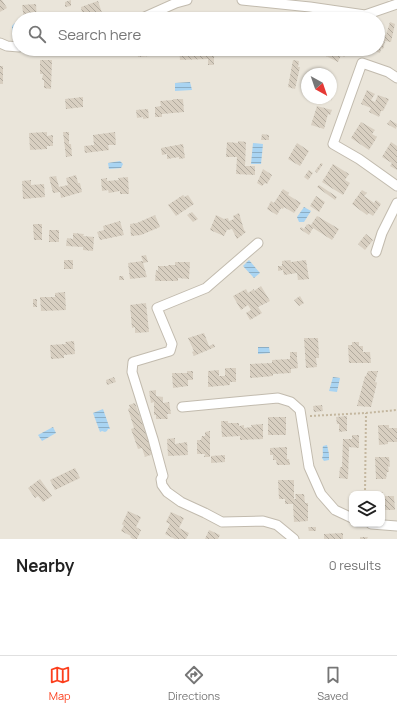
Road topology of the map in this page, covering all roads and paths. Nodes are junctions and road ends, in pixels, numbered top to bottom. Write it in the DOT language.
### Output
graph roads {
  1 [pos="187,0"];
  2 [pos="242,0"];
  3 [pos="397,4"];
  4 [pos="156,12"];
  5 [pos="344,12"];
  6 [pos="374,12"];
  7 [pos="0,43"];
  8 [pos="12,46"];
  9 [pos="397,78"];
  10 [pos="397,186"];
  11 [pos="397,203"];
  12 [pos="258,243"];
  13 [pos="376,252"];
  14 [pos="182,407"];
  15 [pos="397,410"];
  16 [pos="366,413"];
  17 [pos="301,416"];
  18 [pos="365,491"];
  19 [pos="349,517"];
  20 [pos="385,525"];
  21 [pos="397,526"];
  22 [pos="294,539"];
  1 -- 4 [label="street"];
  2 -- 5 [label="street"];
  3 -- 6 [label="street"];
  7 -- 8 [label="street"];
  9 -- 10 [label="street"];
  11 -- 13 [label="street"];
  12 -- 22 [label="street"];
  14 -- 17 [label="street"];
  15 -- 16 [label="path"];
  16 -- 17 [label="path"];
  16 -- 18 [label="path"];
  17 -- 19 [label="street"];
  20 -- 21 [label="street"];
}
